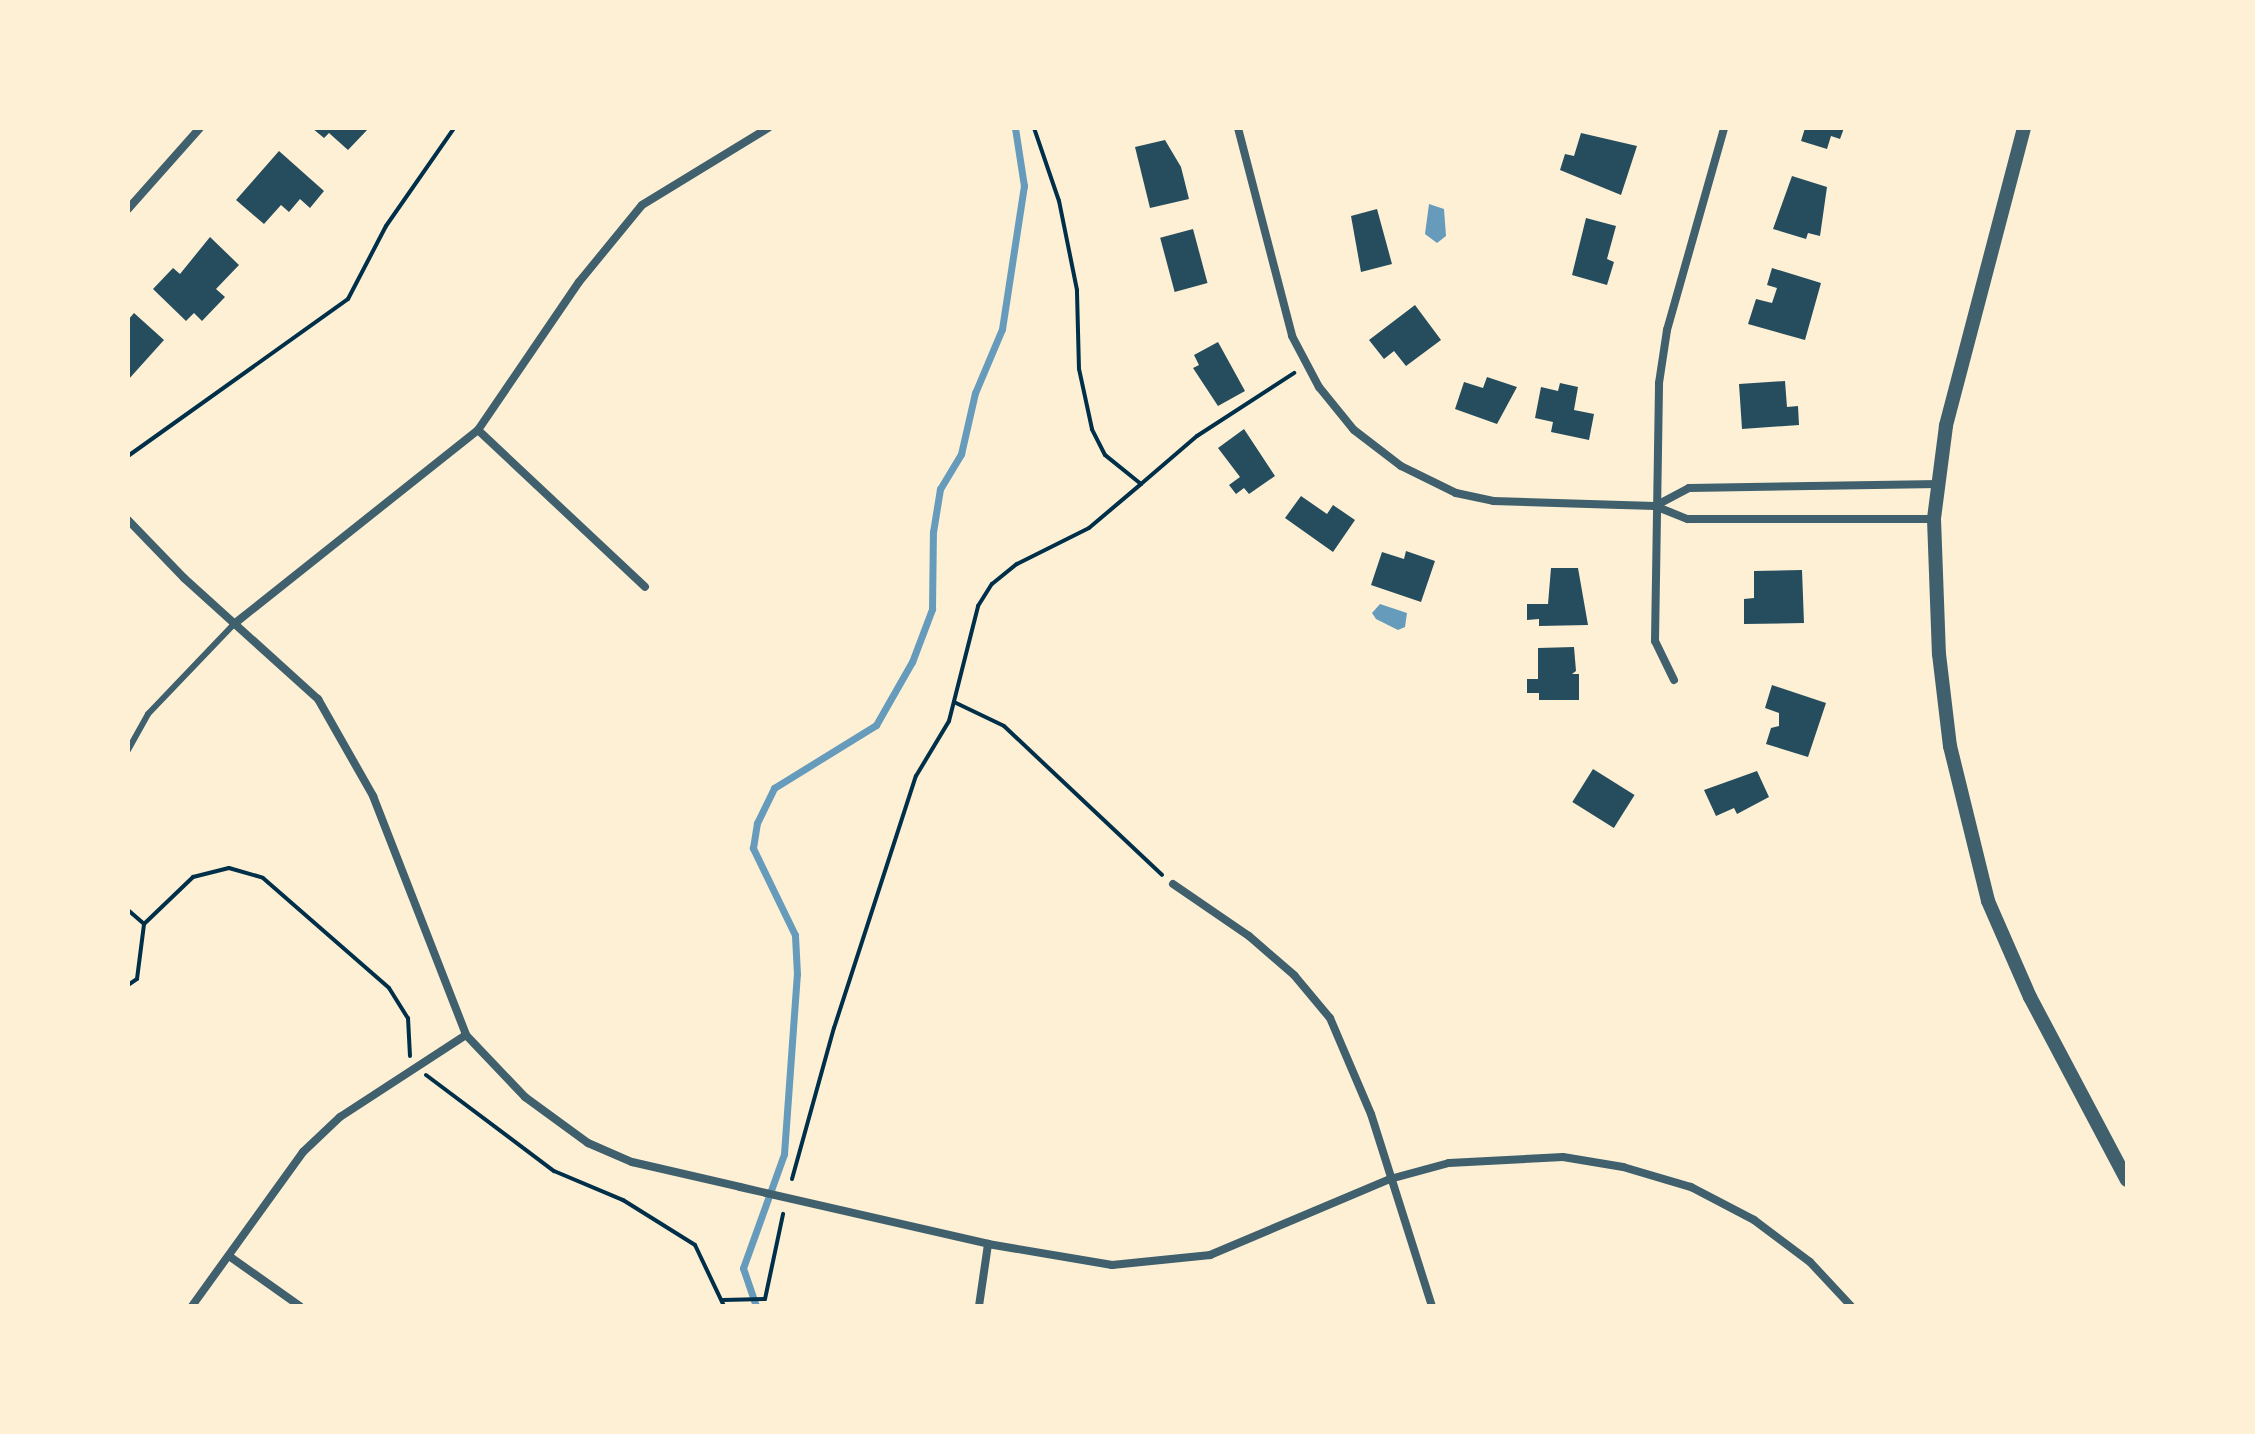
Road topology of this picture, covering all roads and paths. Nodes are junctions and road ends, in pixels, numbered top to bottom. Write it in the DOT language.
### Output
graph roads {
  1 [pos="200,128"];
  2 [pos="454,128"];
  3 [pos="768,128"];
  4 [pos="1034,128"];
  5 [pos="1238,128"];
  6 [pos="1724,128"];
  7 [pos="2024,128"];
  8 [pos="128,209"];
  9 [pos="1307,364"];
  10 [pos="478,430"];
  11 [pos="128,456"];
  12 [pos="1141,484"];
  13 [pos="1939,484"];
  14 [pos="1655,506"];
  15 [pos="1934,519"];
  16 [pos="128,520"];
  17 [pos="645,587"];
  18 [pos="234,624"];
  19 [pos="1674,680"];
  20 [pos="954,702"];
  21 [pos="128,750"];
  22 [pos="1173,884"];
  23 [pos="128,910"];
  24 [pos="144,924"];
  25 [pos="128,985"];
  26 [pos="466,1035"];
  27 [pos="419,1064"];
  28 [pos="792,1179"];
  29 [pos="1390,1179"];
  30 [pos="2127,1180"];
  31 [pos="783,1214"];
  32 [pos="988,1244"];
  33 [pos="229,1256"];
  34 [pos="724,1303"];
  35 [pos="192,1306"];
  36 [pos="300,1306"];
  37 [pos="979,1306"];
  38 [pos="1432,1306"];
  39 [pos="1851,1306"];
  1 -- 8 [label="street"];
  2 -- 11 [label="path"];
  3 -- 10 [label="street"];
  4 -- 12 [label="path"];
  5 -- 9 [label="street"];
  6 -- 14 [label="street"];
  7 -- 13 [label="street"];
  9 -- 12 [label="path"];
  9 -- 14 [label="street"];
  10 -- 17 [label="street"];
  10 -- 18 [label="street"];
  12 -- 20 [label="path"];
  13 -- 14 [label="street"];
  13 -- 15 [label="street"];
  14 -- 15 [label="street"];
  14 -- 19 [label="street"];
  15 -- 30 [label="street"];
  16 -- 18 [label="street"];
  18 -- 21 [label="lane"];
  18 -- 26 [label="street"];
  20 -- 22 [label="path"];
  20 -- 28 [label="path"];
  22 -- 29 [label="street"];
  23 -- 24 [label="path"];
  24 -- 25 [label="path"];
  24 -- 27 [label="path"];
  26 -- 27 [label="street"];
  26 -- 32 [label="street"];
  27 -- 33 [label="street"];
  27 -- 34 [label="path"];
  29 -- 32 [label="street"];
  29 -- 38 [label="street"];
  29 -- 39 [label="street"];
  31 -- 34 [label="path"];
  32 -- 37 [label="street"];
  33 -- 35 [label="street"];
  33 -- 36 [label="street"];
}
